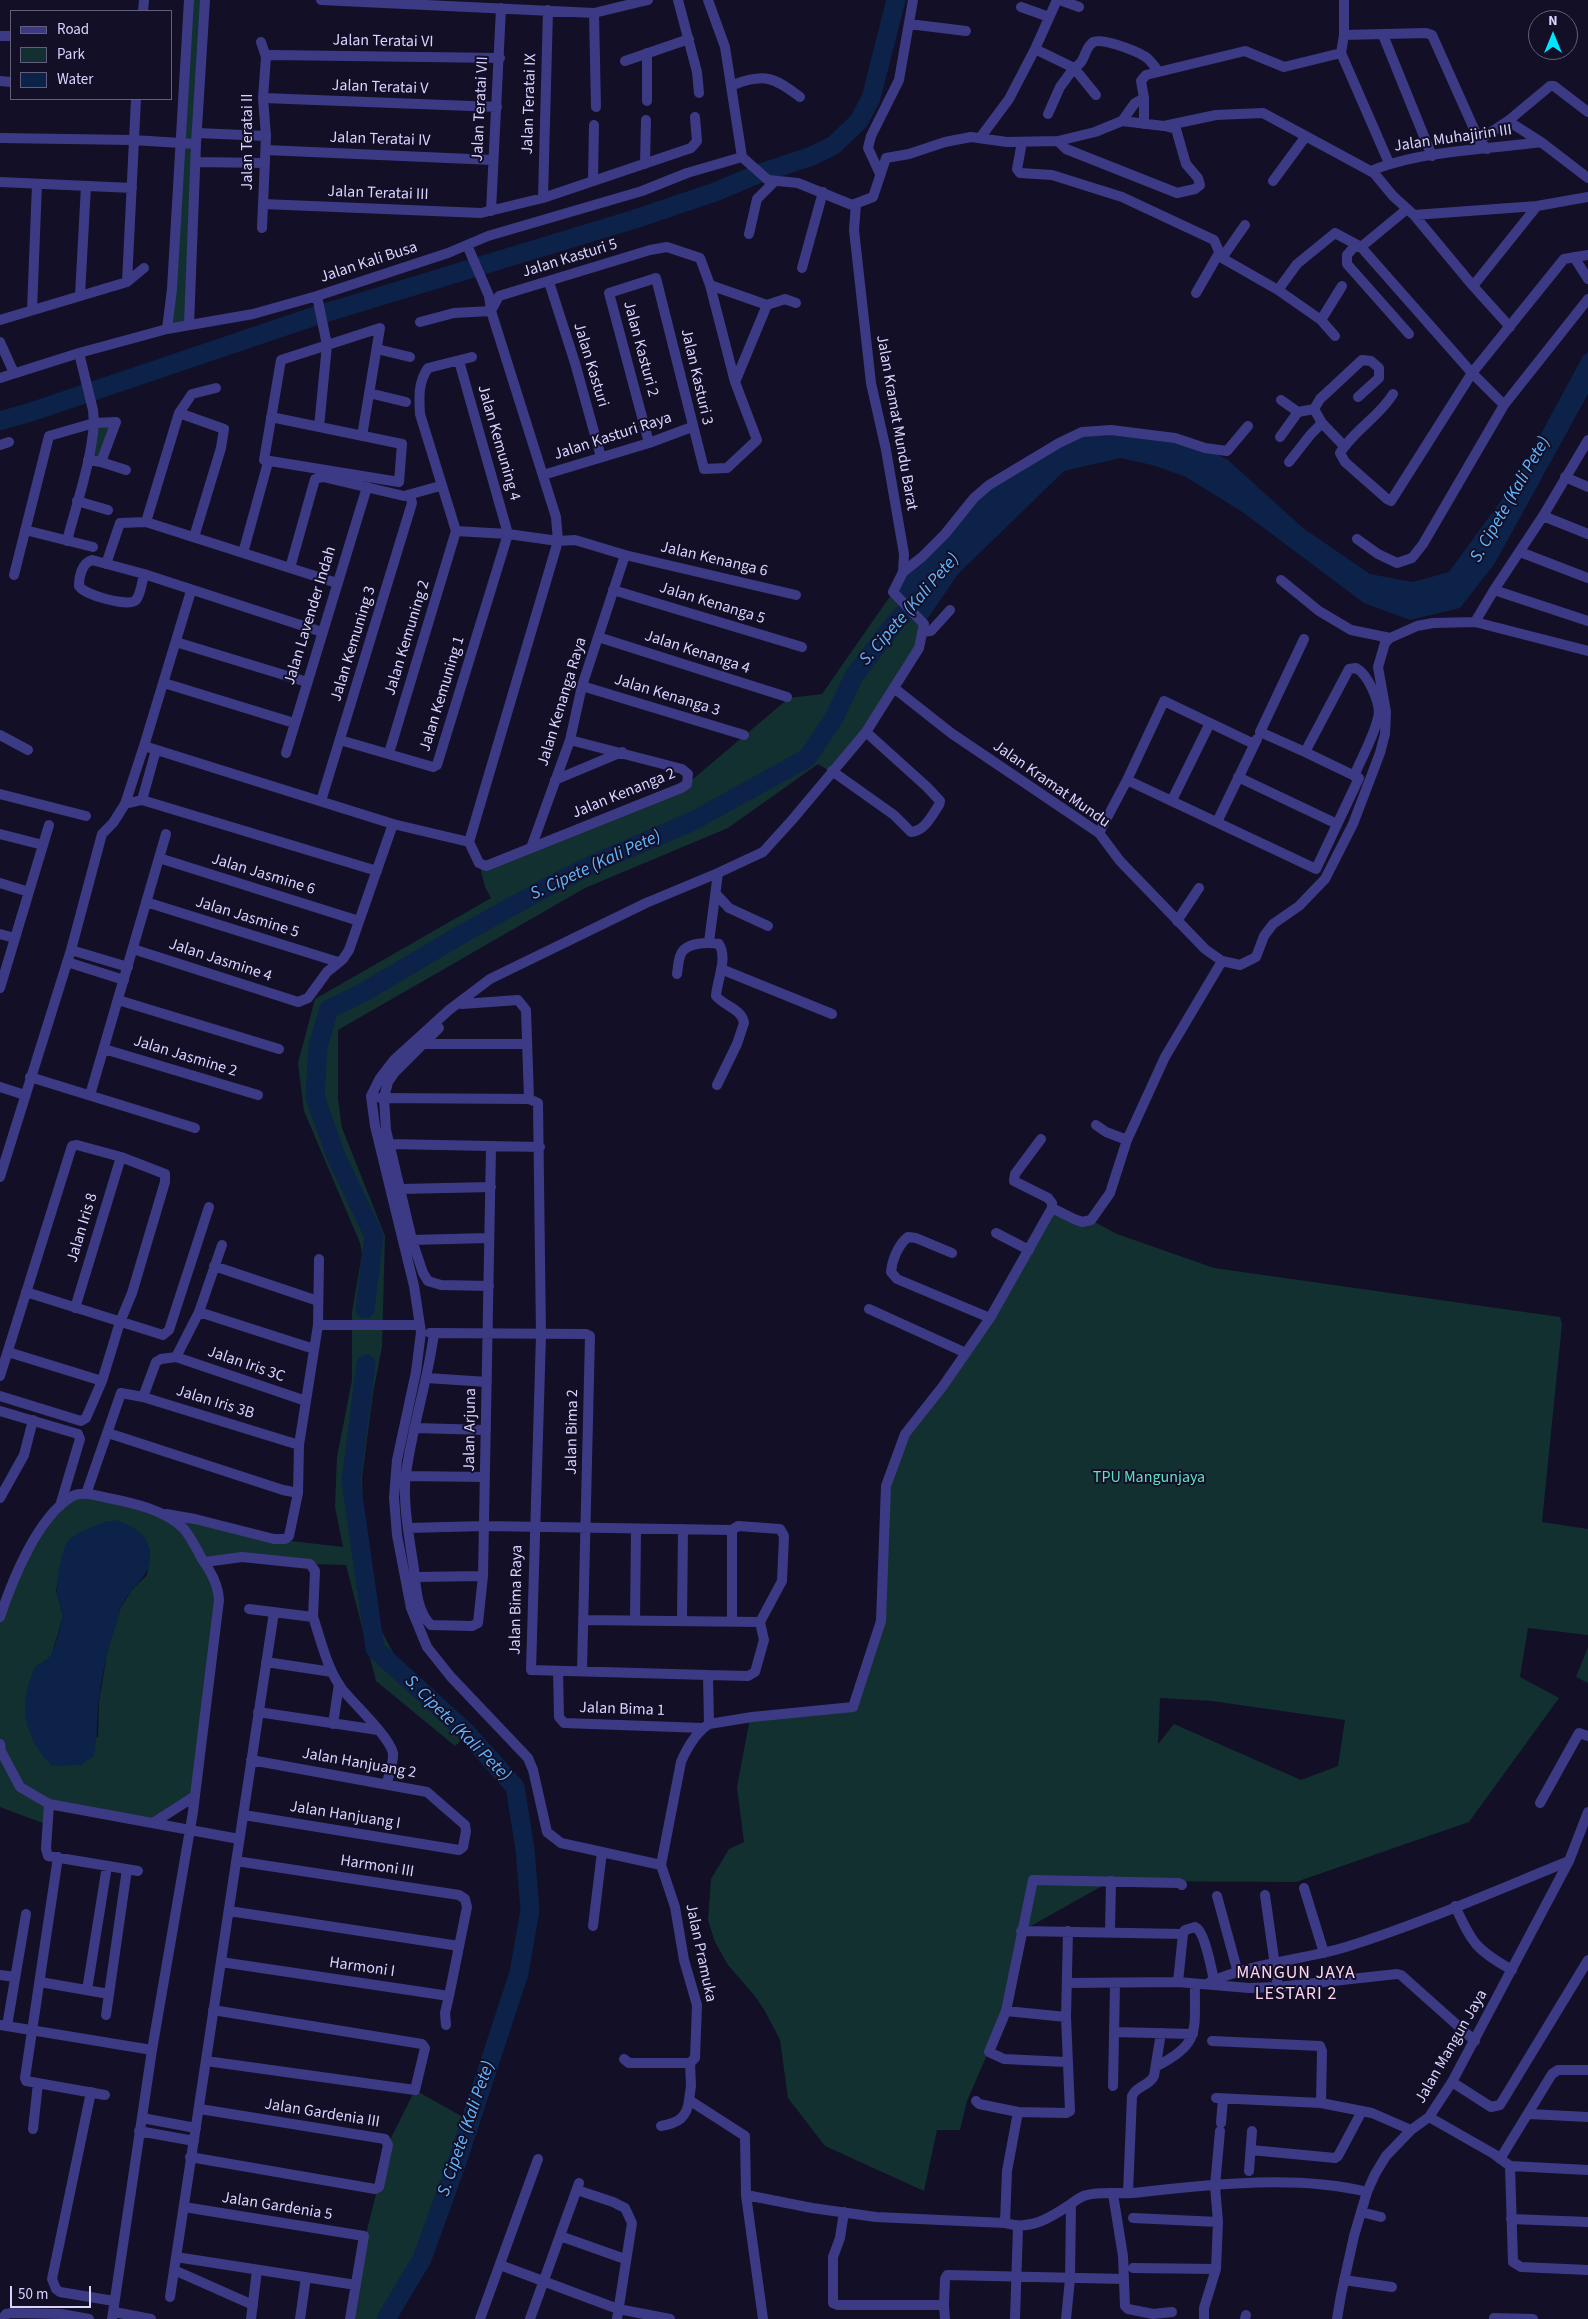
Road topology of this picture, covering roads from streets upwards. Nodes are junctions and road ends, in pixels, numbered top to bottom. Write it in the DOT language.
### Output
graph roads {
  1 [pos="189,0"];
  2 [pos="205,0"];
  3 [pos="321,0"];
  4 [pos="648,0"];
  5 [pos="678,0"];
  6 [pos="708,0"];
  7 [pos="913,0"];
  8 [pos="1058,0"];
  9 [pos="1344,0"];
  10 [pos="365,1"];
  11 [pos="1021,7"];
  12 [pos="1079,7"];
  13 [pos="501,8"];
  14 [pos="548,10"];
  15 [pos="594,13"];
  16 [pos="1049,17"];
  17 [pos="910,24"];
  18 [pos="966,31"];
  19 [pos="1383,35"];
  20 [pos="1344,36"];
  21 [pos="689,39"];
  22 [pos="261,42"];
  23 [pos="1035,49"];
  24 [pos="1341,53"];
  25 [pos="647,54"];
  26 [pos="266,57"];
  27 [pos="500,58"];
  28 [pos="625,61"];
  29 [pos="1074,68"];
  30 [pos="1158,71"];
  31 [pos="733,85"];
  32 [pos="699,93"];
  33 [pos="1096,95"];
  34 [pos="800,97"];
  35 [pos="263,98"];
  36 [pos="1144,98"];
  37 [pos="136,100"];
  38 [pos="647,101"];
  39 [pos="497,107"];
  40 [pos="596,107"];
  41 [pos="1588,112"];
  42 [pos="1048,114"];
  43 [pos="1232,114"];
  44 [pos="695,117"];
  45 [pos="646,120"];
  46 [pos="1122,121"];
  47 [pos="1508,121"];
  48 [pos="1144,124"];
  49 [pos="594,125"];
  50 [pos="1164,126"];
  51 [pos="1176,129"];
  52 [pos="197,133"];
  53 [pos="266,136"];
  54 [pos="1306,136"];
  55 [pos="0,138"];
  56 [pos="980,138"];
  57 [pos="133,140"];
  58 [pos="1479,140"];
  59 [pos="1022,142"];
  60 [pos="1058,142"];
  61 [pos="1541,142"];
  62 [pos="179,143"];
  63 [pos="196,144"];
  64 [pos="1487,149"];
  65 [pos="266,150"];
  66 [pos="1432,156"];
  67 [pos="742,157"];
  68 [pos="493,160"];
  69 [pos="196,162"];
  70 [pos="265,163"];
  71 [pos="1389,163"];
  72 [pos="645,164"];
  73 [pos="1371,172"];
  74 [pos="880,174"];
  75 [pos="1588,178"];
  76 [pos="593,180"];
  77 [pos="771,180"];
  78 [pos="0,182"];
  79 [pos="1273,182"];
  80 [pos="37,184"];
  81 [pos="86,186"];
  82 [pos="132,188"];
  83 [pos="823,192"];
  84 [pos="1588,197"];
  85 [pos="542,198"];
  86 [pos="263,204"];
  87 [pos="856,204"];
  88 [pos="1537,206"];
  89 [pos="491,211"];
  90 [pos="1410,212"];
  91 [pos="1245,225"];
  92 [pos="262,228"];
  93 [pos="749,234"];
  94 [pos="467,245"];
  95 [pos="1361,247"];
  96 [pos="1220,255"];
  97 [pos="1588,255"];
  98 [pos="1574,257"];
  99 [pos="144,268"];
  100 [pos="802,268"];
  101 [pos="1588,279"];
  102 [pos="127,282"];
  103 [pos="549,282"];
  104 [pos="710,285"];
  105 [pos="1342,286"];
  106 [pos="1473,286"];
  107 [pos="1278,290"];
  108 [pos="609,292"];
  109 [pos="1196,293"];
  110 [pos="80,295"];
  111 [pos="317,296"];
  112 [pos="1588,298"];
  113 [pos="796,303"];
  114 [pos="767,305"];
  115 [pos="32,310"];
  116 [pos="491,310"];
  117 [pos="0,320"];
  118 [pos="1321,320"];
  119 [pos="420,322"];
  120 [pos="189,325"];
  121 [pos="1510,327"];
  122 [pos="167,329"];
  123 [pos="1410,334"];
  124 [pos="1335,336"];
  125 [pos="0,342"];
  126 [pos="327,345"];
  127 [pos="376,349"];
  128 [pos="79,353"];
  129 [pos="410,357"];
  130 [pos="472,357"];
  131 [pos="459,361"];
  132 [pos="14,373"];
  133 [pos="1472,373"];
  134 [pos="0,378"];
  135 [pos="735,382"];
  136 [pos="216,388"];
  137 [pos="369,393"];
  138 [pos="1393,394"];
  139 [pos="1358,397"];
  140 [pos="1281,400"];
  141 [pos="406,402"];
  142 [pos="1504,405"];
  143 [pos="1314,409"];
  144 [pos="1298,412"];
  145 [pos="179,413"];
  146 [pos="271,417"];
  147 [pos="94,423"];
  148 [pos="1322,423"];
  149 [pos="1248,426"];
  150 [pos="319,427"];
  151 [pos="692,427"];
  152 [pos="362,436"];
  153 [pos="1280,437"];
  154 [pos="1588,440"];
  155 [pos="649,443"];
  156 [pos="1344,446"];
  157 [pos="602,457"];
  158 [pos="88,460"];
  159 [pos="100,462"];
  160 [pos="1289,462"];
  161 [pos="267,466"];
  162 [pos="126,470"];
  163 [pos="542,475"];
  164 [pos="1566,476"];
  165 [pos="440,486"];
  166 [pos="366,487"];
  167 [pos="1588,487"];
  168 [pos="410,495"];
  169 [pos="77,501"];
  170 [pos="108,510"];
  171 [pos="1543,516"];
  172 [pos="146,522"];
  173 [pos="25,530"];
  174 [pos="456,531"];
  175 [pos="508,534"];
  176 [pos="1588,534"];
  177 [pos="194,537"];
  178 [pos="1357,539"];
  179 [pos="67,541"];
  180 [pos="558,541"];
  181 [pos="93,547"];
  182 [pos="1520,552"];
  183 [pos="243,553"];
  184 [pos="625,555"];
  185 [pos="106,564"];
  186 [pos="290,568"];
  187 [pos="903,572"];
  188 [pos="144,574"];
  189 [pos="14,575"];
  190 [pos="1588,578"];
  191 [pos="1281,580"];
  192 [pos="337,583"];
  193 [pos="613,590"];
  194 [pos="1494,590"];
  195 [pos="192,591"];
  196 [pos="796,595"];
  197 [pos="950,610"];
  198 [pos="1475,622"];
  199 [pos="1588,622"];
  200 [pos="923,628"];
  201 [pos="322,632"];
  202 [pos="598,637"];
  203 [pos="1390,638"];
  204 [pos="1304,639"];
  205 [pos="176,642"];
  206 [pos="802,647"];
  207 [pos="1588,652"];
  208 [pos="306,682"];
  209 [pos="164,684"];
  210 [pos="582,686"];
  211 [pos="894,688"];
  212 [pos="787,697"];
  213 [pos="1210,722"];
  214 [pos="294,724"];
  215 [pos="866,732"];
  216 [pos="1260,732"];
  217 [pos="0,735"];
  218 [pos="744,735"];
  219 [pos="340,740"];
  220 [pos="570,740"];
  221 [pos="1254,744"];
  222 [pos="144,746"];
  223 [pos="28,750"];
  224 [pos="156,750"];
  225 [pos="622,752"];
  226 [pos="1305,752"];
  227 [pos="286,753"];
  228 [pos="389,753"];
  229 [pos="832,772"];
  230 [pos="1354,776"];
  231 [pos="1238,777"];
  232 [pos="555,780"];
  233 [pos="1126,780"];
  234 [pos="0,794"];
  235 [pos="142,800"];
  236 [pos="1172,800"];
  237 [pos="321,801"];
  238 [pos="125,804"];
  239 [pos="86,816"];
  240 [pos="1217,822"];
  241 [pos="393,824"];
  242 [pos="1338,824"];
  243 [pos="49,825"];
  244 [pos="1099,833"];
  245 [pos="0,834"];
  246 [pos="166,834"];
  247 [pos="469,842"];
  248 [pos="43,845"];
  249 [pos="531,848"];
  250 [pos="159,858"];
  251 [pos="377,870"];
  252 [pos="718,873"];
  253 [pos="0,883"];
  254 [pos="1199,888"];
  255 [pos="29,892"];
  256 [pos="716,894"];
  257 [pos="146,902"];
  258 [pos="359,921"];
  259 [pos="1176,921"];
  260 [pos="768,926"];
  261 [pos="0,934"];
  262 [pos="15,938"];
  263 [pos="709,942"];
  264 [pos="71,950"];
  265 [pos="132,950"];
  266 [pos="1222,961"];
  267 [pos="68,962"];
  268 [pos="338,962"];
  269 [pos="128,967"];
  270 [pos="721,970"];
  271 [pos="677,974"];
  272 [pos="124,980"];
  273 [pos="0,987"];
  274 [pos="118,1000"];
  275 [pos="461,1002"];
  276 [pos="832,1014"];
  277 [pos="418,1044"];
  278 [pos="526,1044"];
  279 [pos="104,1048"];
  280 [pos="279,1048"];
  281 [pos="30,1078"];
  282 [pos="717,1085"];
  283 [pos="0,1087"];
  284 [pos="25,1095"];
  285 [pos="258,1095"];
  286 [pos="90,1096"];
  287 [pos="371,1096"];
  288 [pos="384,1098"];
  289 [pos="529,1099"];
  290 [pos="1096,1125"];
  291 [pos="194,1128"];
  292 [pos="1041,1139"];
  293 [pos="1127,1140"];
  294 [pos="389,1144"];
  295 [pos="491,1147"];
  296 [pos="540,1147"];
  297 [pos="120,1157"];
  298 [pos="0,1177"];
  299 [pos="491,1187"];
  300 [pos="401,1189"];
  301 [pos="209,1207"];
  302 [pos="1052,1208"];
  303 [pos="996,1233"];
  304 [pos="488,1238"];
  305 [pos="412,1240"];
  306 [pos="222,1245"];
  307 [pos="1029,1250"];
  308 [pos="952,1254"];
  309 [pos="319,1259"];
  310 [pos="214,1266"];
  311 [pos="489,1286"];
  312 [pos="26,1292"];
  313 [pos="318,1301"];
  314 [pos="75,1308"];
  315 [pos="869,1309"];
  316 [pos="199,1312"];
  317 [pos="990,1318"];
  318 [pos="120,1322"];
  319 [pos="318,1325"];
  320 [pos="421,1329"];
  321 [pos="434,1333"];
  322 [pos="488,1334"];
  323 [pos="541,1335"];
  324 [pos="314,1349"];
  325 [pos="8,1352"];
  326 [pos="966,1352"];
  327 [pos="176,1357"];
  328 [pos="0,1376"];
  329 [pos="427,1378"];
  330 [pos="102,1382"];
  331 [pos="487,1382"];
  332 [pos="0,1396"];
  333 [pos="143,1397"];
  334 [pos="306,1401"];
  335 [pos="0,1411"];
  336 [pos="33,1420"];
  337 [pos="415,1428"];
  338 [pos="486,1430"];
  339 [pos="108,1432"];
  340 [pos="299,1445"];
  341 [pos="406,1476"];
  342 [pos="485,1477"];
  343 [pos="298,1493"];
  344 [pos="86,1494"];
  345 [pos="0,1498"];
  346 [pos="59,1508"];
  347 [pos="163,1514"];
  348 [pos="484,1526"];
  349 [pos="408,1528"];
  350 [pos="534,1528"];
  351 [pos="586,1528"];
  352 [pos="636,1529"];
  353 [pos="683,1530"];
  354 [pos="732,1530"];
  355 [pos="204,1562"];
  356 [pos="483,1576"];
  357 [pos="415,1577"];
  358 [pos="249,1609"];
  359 [pos="274,1612"];
  360 [pos="0,1617"];
  361 [pos="313,1617"];
  362 [pos="583,1620"];
  363 [pos="635,1621"];
  364 [pos="682,1621"];
  365 [pos="732,1621"];
  366 [pos="760,1622"];
  367 [pos="266,1662"];
  368 [pos="558,1671"];
  369 [pos="582,1671"];
  370 [pos="332,1672"];
  371 [pos="708,1676"];
  372 [pos="339,1684"];
  373 [pos="258,1712"];
  374 [pos="333,1724"];
  375 [pos="706,1726"];
  376 [pos="378,1730"];
  377 [pos="1588,1736"];
  378 [pos="0,1744"];
  379 [pos="251,1760"];
  380 [pos="387,1783"];
  381 [pos="195,1796"];
  382 [pos="50,1804"];
  383 [pos="1540,1804"];
  384 [pos="244,1815"];
  385 [pos="1587,1815"];
  386 [pos="152,1823"];
  387 [pos="191,1829"];
  388 [pos="240,1837"];
  389 [pos="442,1847"];
  390 [pos="602,1852"];
  391 [pos="58,1857"];
  392 [pos="236,1861"];
  393 [pos="1569,1861"];
  394 [pos="661,1865"];
  395 [pos="107,1866"];
  396 [pos="127,1869"];
  397 [pos="138,1871"];
  398 [pos="1111,1881"];
  399 [pos="1182,1885"];
  400 [pos="1304,1888"];
  401 [pos="1265,1895"];
  402 [pos="1217,1896"];
  403 [pos="1455,1906"];
  404 [pos="229,1911"];
  405 [pos="26,1914"];
  406 [pos="593,1926"];
  407 [pos="1022,1931"];
  408 [pos="1068,1931"];
  409 [pos="1110,1931"];
  410 [pos="1183,1934"];
  411 [pos="459,1946"];
  412 [pos="1324,1953"];
  413 [pos="1588,1960"];
  414 [pos="221,1962"];
  415 [pos="1276,1964"];
  416 [pos="1512,1970"];
  417 [pos="1238,1973"];
  418 [pos="0,1975"];
  419 [pos="15,1977"];
  420 [pos="40,1982"];
  421 [pos="1178,1982"];
  422 [pos="1211,1982"];
  423 [pos="1067,1983"];
  424 [pos="1115,1984"];
  425 [pos="1195,1984"];
  426 [pos="1278,1987"];
  427 [pos="87,1990"];
  428 [pos="109,1994"];
  429 [pos="449,1996"];
  430 [pos="214,2010"];
  431 [pos="1006,2012"];
  432 [pos="106,2015"];
  433 [pos="1066,2017"];
  434 [pos="446,2025"];
  435 [pos="3,2026"];
  436 [pos="33,2030"];
  437 [pos="1114,2032"];
  438 [pos="1161,2032"];
  439 [pos="1193,2034"];
  440 [pos="1212,2041"];
  441 [pos="1475,2041"];
  442 [pos="152,2050"];
  443 [pos="624,2059"];
  444 [pos="206,2061"];
  445 [pos="1066,2062"];
  446 [pos="690,2063"];
  447 [pos="1157,2066"];
  448 [pos="1588,2070"];
  449 [pos="1452,2082"];
  450 [pos="38,2083"];
  451 [pos="1113,2086"];
  452 [pos="91,2092"];
  453 [pos="105,2095"];
  454 [pos="689,2100"];
  455 [pos="976,2101"];
  456 [pos="1321,2103"];
  457 [pos="200,2110"];
  458 [pos="1362,2111"];
  459 [pos="1018,2112"];
  460 [pos="1529,2114"];
  461 [pos="1429,2117"];
  462 [pos="1588,2117"];
  463 [pos="142,2118"];
  464 [pos="661,2126"];
  465 [pos="196,2128"];
  466 [pos="33,2129"];
  467 [pos="1411,2130"];
  468 [pos="140,2131"];
  469 [pos="1252,2131"];
  470 [pos="194,2141"];
  471 [pos="1251,2150"];
  472 [pos="190,2157"];
  473 [pos="538,2159"];
  474 [pos="1500,2160"];
  475 [pos="1510,2166"];
  476 [pos="1588,2170"];
  477 [pos="1249,2171"];
  478 [pos="1215,2186"];
  479 [pos="1367,2192"];
  480 [pos="1128,2193"];
  481 [pos="1113,2194"];
  482 [pos="746,2195"];
  483 [pos="1071,2204"];
  484 [pos="184,2207"];
  485 [pos="844,2212"];
  486 [pos="1361,2212"];
  487 [pos="1381,2217"];
  488 [pos="1133,2218"];
  489 [pos="1511,2219"];
  490 [pos="1218,2222"];
  491 [pos="1588,2222"];
  492 [pos="1005,2223"];
  493 [pos="1018,2227"];
  494 [pos="560,2236"];
  495 [pos="176,2256"];
  496 [pos="625,2259"];
  497 [pos="500,2266"];
  498 [pos="1133,2268"];
  499 [pos="1216,2269"];
  500 [pos="174,2270"];
  501 [pos="257,2270"];
  502 [pos="1588,2270"];
  503 [pos="1017,2276"];
  504 [pos="306,2278"];
  505 [pos="1070,2279"];
  506 [pos="1124,2279"];
  507 [pos="1344,2280"];
  508 [pos="543,2283"];
  509 [pos="356,2285"];
  510 [pos="1392,2286"];
  511 [pos="170,2296"];
  512 [pos="114,2301"];
  513 [pos="253,2305"];
  514 [pos="944,2305"];
  515 [pos="1172,2312"];
  516 [pos="618,2314"];
  517 [pos="113,2316"];
  518 [pos="60,2317"];
  519 [pos="1494,2318"];
  520 [pos="2,2319"];
  521 [pos="89,2319"];
  522 [pos="151,2319"];
  523 [pos="251,2319"];
  524 [pos="300,2319"];
  525 [pos="350,2319"];
  526 [pos="480,2319"];
  527 [pos="530,2319"];
  528 [pos="670,2319"];
  529 [pos="763,2319"];
  530 [pos="945,2319"];
  531 [pos="1015,2319"];
  532 [pos="1066,2319"];
  533 [pos="1204,2319"];
  534 [pos="1338,2319"];
  535 [pos="1533,2319"];
  1 -- 62 [label="street"];
  2 -- 52 [label="street"];
  3 -- 10 [label="street"];
  4 -- 15 [label="street"];
  5 -- 21 [label="street"];
  6 -- 31 [label="street"];
  7 -- 17 [label="street"];
  8 -- 12 [label="street"];
  8 -- 16 [label="street"];
  9 -- 20 [label="street"];
  10 -- 13 [label="street"];
  11 -- 16 [label="street"];
  13 -- 14 [label="street"];
  13 -- 27 [label="street, Jalan Teratai VII"];
  14 -- 15 [label="street"];
  14 -- 85 [label="street, Jalan Teratai IX"];
  15 -- 40 [label="street"];
  16 -- 23 [label="street"];
  17 -- 18 [label="street"];
  17 -- 74 [label="street"];
  19 -- 20 [label="street"];
  19 -- 58 [label="street"];
  19 -- 66 [label="street"];
  20 -- 24 [label="street"];
  21 -- 25 [label="street"];
  21 -- 32 [label="street"];
  22 -- 26 [label="street"];
  23 -- 29 [label="street"];
  23 -- 56 [label="street"];
  24 -- 30 [label="street"];
  24 -- 71 [label="street"];
  25 -- 28 [label="street"];
  25 -- 38 [label="street"];
  26 -- 27 [label="street, Jalan Teratai VI"];
  26 -- 35 [label="street, Jalan Teratai II"];
  27 -- 39 [label="street, Jalan Teratai VII"];
  29 -- 30 [label="street"];
  29 -- 33 [label="street"];
  29 -- 42 [label="street"];
  30 -- 36 [label="street"];
  31 -- 34 [label="street"];
  31 -- 67 [label="street"];
  35 -- 39 [label="street, Jalan Teratai V"];
  35 -- 53 [label="street, Jalan Teratai II"];
  36 -- 46 [label="street"];
  36 -- 48 [label="street"];
  37 -- 57 [label="street"];
  39 -- 68 [label="street, Jalan Teratai VII"];
  41 -- 47 [label="street"];
  43 -- 50 [label="street"];
  43 -- 51 [label="street"];
  43 -- 54 [label="street"];
  44 -- 72 [label="street, Jalan Teratai III"];
  45 -- 72 [label="street"];
  46 -- 48 [label="street"];
  46 -- 60 [label="street"];
  47 -- 58 [label="street"];
  47 -- 61 [label="street"];
  48 -- 50 [label="street"];
  49 -- 76 [label="street"];
  50 -- 51 [label="street"];
  51 -- 60 [label="street"];
  52 -- 53 [label="street"];
  52 -- 63 [label="street"];
  53 -- 65 [label="street, Jalan Teratai II"];
  54 -- 73 [label="street"];
  54 -- 79 [label="street"];
  55 -- 57 [label="street"];
  56 -- 59 [label="street"];
  56 -- 74 [label="street"];
  57 -- 62 [label="street"];
  57 -- 82 [label="street"];
  58 -- 64 [label="street"];
  59 -- 60 [label="street"];
  59 -- 96 [label="street"];
  61 -- 64 [label="street, Jalan Muhajirin III"];
  61 -- 75 [label="street"];
  62 -- 63 [label="street"];
  62 -- 122 [label="street"];
  63 -- 69 [label="street"];
  64 -- 66 [label="street, Jalan Muhajirin III"];
  65 -- 68 [label="street, Jalan Teratai IV"];
  65 -- 70 [label="street, Jalan Teratai II"];
  66 -- 71 [label="street, Jalan Muhajirin III"];
  67 -- 77 [label="street"];
  67 -- 94 [label="street, Jalan Kali Busa"];
  68 -- 89 [label="street, Jalan Teratai VII"];
  69 -- 70 [label="street"];
  69 -- 120 [label="street"];
  70 -- 86 [label="street, Jalan Teratai II"];
  71 -- 73 [label="street, Jalan Muhajirin III"];
  72 -- 76 [label="street, Jalan Teratai III"];
  73 -- 90 [label="street"];
  74 -- 87 [label="street"];
  76 -- 85 [label="street, Jalan Teratai III"];
  77 -- 83 [label="street"];
  77 -- 93 [label="street"];
  78 -- 80 [label="street"];
  80 -- 81 [label="street"];
  80 -- 115 [label="street"];
  81 -- 82 [label="street"];
  81 -- 110 [label="street"];
  82 -- 102 [label="street"];
  83 -- 87 [label="street"];
  83 -- 100 [label="street"];
  84 -- 88 [label="street"];
  85 -- 89 [label="street, Jalan Teratai III"];
  86 -- 89 [label="street, Jalan Teratai III"];
  86 -- 92 [label="street, Jalan Teratai II"];
  87 -- 187 [label="street, Jalan Kramat Mundu Barat"];
  88 -- 90 [label="street"];
  88 -- 106 [label="street"];
  90 -- 95 [label="street"];
  90 -- 106 [label="street"];
  91 -- 96 [label="street"];
  94 -- 111 [label="street, Jalan Kali Busa"];
  94 -- 116 [label="street"];
  95 -- 107 [label="street"];
  95 -- 123 [label="street"];
  95 -- 133 [label="street"];
  96 -- 107 [label="street"];
  96 -- 109 [label="street"];
  97 -- 98 [label="street"];
  98 -- 101 [label="street"];
  98 -- 121 [label="street"];
  99 -- 102 [label="street"];
  102 -- 110 [label="street"];
  103 -- 104 [label="street, Jalan Kasturi 5"];
  103 -- 116 [label="street, Jalan Kasturi 5"];
  103 -- 157 [label="street, Jalan Kasturi"];
  104 -- 114 [label="street"];
  104 -- 135 [label="street"];
  105 -- 118 [label="street"];
  106 -- 121 [label="street"];
  107 -- 118 [label="street"];
  108 -- 151 [label="street, Jalan Kasturi 3"];
  108 -- 155 [label="street, Jalan Kasturi 2"];
  110 -- 115 [label="street"];
  111 -- 120 [label="street, Jalan Kali Busa"];
  111 -- 126 [label="street"];
  112 -- 142 [label="street"];
  113 -- 114 [label="street"];
  114 -- 135 [label="street"];
  115 -- 117 [label="street"];
  116 -- 119 [label="street"];
  116 -- 163 [label="street"];
  118 -- 124 [label="street"];
  120 -- 122 [label="street, Jalan Kali Busa"];
  121 -- 133 [label="street"];
  122 -- 128 [label="street, Jalan Kali Busa"];
  125 -- 132 [label="street"];
  126 -- 127 [label="street"];
  126 -- 146 [label="street"];
  126 -- 150 [label="street"];
  127 -- 129 [label="street"];
  127 -- 137 [label="street"];
  128 -- 132 [label="street, Jalan Kali Busa"];
  128 -- 147 [label="street"];
  130 -- 131 [label="street"];
  131 -- 165 [label="street"];
  131 -- 175 [label="street, Jalan Kemuning 4"];
  132 -- 134 [label="street, Jalan Kali Busa"];
  133 -- 142 [label="street"];
  133 -- 156 [label="street"];
  135 -- 151 [label="street, Jalan Kasturi 3"];
  136 -- 145 [label="street"];
  137 -- 141 [label="street"];
  137 -- 152 [label="street"];
  138 -- 156 [label="street"];
  139 -- 143 [label="street"];
  140 -- 144 [label="street"];
  142 -- 178 [label="street"];
  143 -- 144 [label="street"];
  143 -- 148 [label="street"];
  144 -- 153 [label="street"];
  145 -- 172 [label="street"];
  145 -- 177 [label="street"];
  146 -- 150 [label="street"];
  146 -- 152 [label="street"];
  147 -- 158 [label="street"];
  147 -- 159 [label="street"];
  147 -- 173 [label="street"];
  148 -- 156 [label="street"];
  148 -- 160 [label="street"];
  149 -- 187 [label="street"];
  150 -- 152 [label="street"];
  151 -- 155 [label="street, Jalan Kasturi Raya"];
  154 -- 164 [label="street"];
  155 -- 157 [label="street, Jalan Kasturi Raya"];
  157 -- 163 [label="street, Jalan Kasturi Raya"];
  158 -- 159 [label="street"];
  158 -- 169 [label="street"];
  159 -- 162 [label="street"];
  161 -- 183 [label="street"];
  163 -- 180 [label="street"];
  164 -- 167 [label="street"];
  164 -- 171 [label="street"];
  165 -- 168 [label="street"];
  165 -- 174 [label="street"];
  166 -- 168 [label="street"];
  166 -- 186 [label="street"];
  166 -- 192 [label="street, Jalan Lavender Indah"];
  168 -- 219 [label="street, Jalan Kemuning 3"];
  169 -- 170 [label="street"];
  169 -- 179 [label="street"];
  171 -- 176 [label="street"];
  171 -- 182 [label="street"];
  172 -- 177 [label="street"];
  172 -- 185 [label="street"];
  173 -- 179 [label="street"];
  173 -- 189 [label="street"];
  174 -- 175 [label="street"];
  174 -- 228 [label="street, Jalan Kemuning 2"];
  175 -- 180 [label="street"];
  175 -- 228 [label="street, Jalan Kemuning 1"];
  177 -- 183 [label="street"];
  179 -- 181 [label="street"];
  180 -- 184 [label="street"];
  180 -- 247 [label="street"];
  182 -- 190 [label="street"];
  182 -- 194 [label="street"];
  183 -- 186 [label="street"];
  184 -- 193 [label="street, Jalan Kenanga Raya"];
  184 -- 196 [label="street, Jalan Kenanga 6"];
  185 -- 188 [label="street"];
  185 -- 188 [label="street"];
  186 -- 192 [label="street"];
  187 -- 200 [label="street, Jalan Kramat Mundu Barat"];
  188 -- 195 [label="street"];
  191 -- 203 [label="street"];
  192 -- 201 [label="street, Jalan Lavender Indah"];
  193 -- 202 [label="street, Jalan Kenanga Raya"];
  193 -- 206 [label="street, Jalan Kenanga 5"];
  194 -- 198 [label="street"];
  194 -- 199 [label="street"];
  195 -- 201 [label="street"];
  195 -- 205 [label="street"];
  197 -- 200 [label="street"];
  198 -- 203 [label="street"];
  198 -- 207 [label="street"];
  200 -- 211 [label="street"];
  201 -- 208 [label="street, Jalan Lavender Indah"];
  202 -- 210 [label="street, Jalan Kenanga Raya"];
  202 -- 212 [label="street, Jalan Kenanga 4"];
  203 -- 266 [label="street"];
  204 -- 216 [label="street"];
  205 -- 208 [label="street"];
  205 -- 209 [label="street"];
  208 -- 214 [label="street, Jalan Lavender Indah"];
  209 -- 214 [label="street"];
  209 -- 222 [label="street"];
  210 -- 218 [label="street, Jalan Kenanga 3"];
  210 -- 220 [label="street, Jalan Kenanga Raya"];
  211 -- 215 [label="street"];
  211 -- 244 [label="street, Jalan Kramat Mundu"];
  213 -- 221 [label="street"];
  213 -- 233 [label="street"];
  213 -- 236 [label="street"];
  214 -- 227 [label="street, Jalan Lavender Indah"];
  215 -- 229 [label="street"];
  215 -- 229 [label="street"];
  216 -- 221 [label="street"];
  216 -- 226 [label="street"];
  217 -- 223 [label="street"];
  219 -- 228 [label="street, Jalan Kemuning 1"];
  219 -- 237 [label="street, Jalan Kemuning 3"];
  220 -- 225 [label="street, Jalan Kenanga 2"];
  220 -- 232 [label="street, Jalan Kenanga Raya"];
  221 -- 231 [label="street"];
  222 -- 224 [label="street"];
  222 -- 238 [label="street"];
  224 -- 235 [label="street"];
  224 -- 237 [label="street"];
  225 -- 232 [label="street"];
  225 -- 249 [label="street, Jalan Kenanga 2"];
  226 -- 230 [label="street"];
  226 -- 230 [label="street"];
  229 -- 252 [label="street"];
  230 -- 242 [label="street"];
  231 -- 240 [label="street"];
  231 -- 242 [label="street"];
  232 -- 249 [label="street, Jalan Kenanga Raya"];
  233 -- 236 [label="street"];
  233 -- 244 [label="street"];
  234 -- 239 [label="street"];
  235 -- 238 [label="street"];
  235 -- 251 [label="street"];
  236 -- 240 [label="street"];
  237 -- 241 [label="street"];
  238 -- 264 [label="street"];
  240 -- 242 [label="street"];
  241 -- 247 [label="street"];
  241 -- 251 [label="street"];
  243 -- 248 [label="street"];
  244 -- 259 [label="street, Jalan Kramat Mundu"];
  245 -- 248 [label="street"];
  246 -- 250 [label="street"];
  247 -- 249 [label="street"];
  248 -- 255 [label="street"];
  250 -- 257 [label="street"];
  250 -- 258 [label="street, Jalan Jasmine 6"];
  251 -- 258 [label="street"];
  252 -- 256 [label="street"];
  252 -- 275 [label="street"];
  253 -- 255 [label="street"];
  254 -- 259 [label="street"];
  255 -- 262 [label="street"];
  256 -- 260 [label="street"];
  256 -- 263 [label="street"];
  257 -- 265 [label="street"];
  257 -- 268 [label="street, Jalan Jasmine 5"];
  258 -- 268 [label="street"];
  259 -- 266 [label="street, Jalan Kramat Mundu"];
  261 -- 262 [label="street"];
  262 -- 273 [label="street"];
  263 -- 270 [label="street"];
  263 -- 271 [label="street"];
  264 -- 267 [label="street"];
  264 -- 269 [label="street"];
  265 -- 268 [label="street, Jalan Jasmine 4"];
  265 -- 269 [label="street"];
  266 -- 293 [label="street"];
  267 -- 272 [label="street"];
  267 -- 281 [label="street"];
  269 -- 272 [label="street"];
  270 -- 276 [label="street"];
  270 -- 282 [label="street"];
  272 -- 274 [label="street"];
  274 -- 279 [label="street"];
  274 -- 280 [label="street"];
  275 -- 277 [label="street"];
  275 -- 278 [label="street"];
  277 -- 278 [label="street"];
  277 -- 287 [label="street"];
  277 -- 288 [label="street"];
  278 -- 289 [label="street"];
  279 -- 285 [label="street, Jalan Jasmine 2"];
  279 -- 286 [label="street"];
  281 -- 284 [label="street"];
  281 -- 286 [label="street"];
  283 -- 284 [label="street"];
  284 -- 298 [label="street"];
  286 -- 291 [label="street"];
  287 -- 288 [label="street"];
  287 -- 320 [label="street"];
  288 -- 289 [label="street"];
  288 -- 294 [label="street"];
  289 -- 296 [label="street, Jalan Bima Raya"];
  290 -- 293 [label="street"];
  292 -- 302 [label="street"];
  293 -- 302 [label="street"];
  294 -- 295 [label="street"];
  294 -- 300 [label="street"];
  295 -- 296 [label="street"];
  295 -- 299 [label="street, Jalan Arjuna"];
  296 -- 323 [label="street, Jalan Bima Raya"];
  297 -- 312 [label="street"];
  297 -- 314 [label="street, Jalan Iris 8"];
  297 -- 318 [label="street"];
  299 -- 300 [label="street"];
  299 -- 304 [label="street, Jalan Arjuna"];
  300 -- 305 [label="street"];
  301 -- 318 [label="street"];
  302 -- 307 [label="street"];
  303 -- 307 [label="street"];
  304 -- 305 [label="street"];
  304 -- 311 [label="street, Jalan Arjuna"];
  305 -- 311 [label="street"];
  306 -- 310 [label="street"];
  307 -- 317 [label="street"];
  308 -- 317 [label="street"];
  309 -- 313 [label="street"];
  310 -- 313 [label="street"];
  310 -- 316 [label="street"];
  311 -- 322 [label="street, Jalan Arjuna"];
  312 -- 314 [label="street"];
  312 -- 325 [label="street"];
  313 -- 319 [label="street"];
  314 -- 318 [label="street"];
  315 -- 326 [label="street"];
  316 -- 324 [label="street"];
  316 -- 327 [label="street"];
  317 -- 326 [label="street"];
  318 -- 330 [label="street"];
  319 -- 320 [label="street"];
  319 -- 324 [label="street"];
  320 -- 321 [label="street"];
  320 -- 390 [label="street"];
  321 -- 322 [label="street"];
  321 -- 329 [label="street"];
  322 -- 323 [label="street"];
  322 -- 331 [label="street, Jalan Arjuna"];
  323 -- 350 [label="street, Jalan Bima Raya"];
  323 -- 351 [label="street, Jalan Bima 2"];
  324 -- 334 [label="street"];
  325 -- 328 [label="street"];
  325 -- 330 [label="street"];
  326 -- 375 [label="street"];
  327 -- 333 [label="street"];
  327 -- 334 [label="street, Jalan Iris 3C"];
  329 -- 331 [label="street"];
  329 -- 337 [label="street"];
  330 -- 332 [label="street"];
  331 -- 338 [label="street, Jalan Arjuna"];
  333 -- 339 [label="street, Jalan Iris 3B"];
  333 -- 340 [label="street, Jalan Iris 3B"];
  334 -- 340 [label="street"];
  335 -- 336 [label="street"];
  336 -- 345 [label="street"];
  336 -- 346 [label="street"];
  337 -- 338 [label="street"];
  337 -- 341 [label="street"];
  338 -- 342 [label="street, Jalan Arjuna"];
  339 -- 343 [label="street"];
  339 -- 344 [label="street"];
  340 -- 343 [label="street"];
  341 -- 342 [label="street"];
  341 -- 349 [label="street"];
  342 -- 348 [label="street, Jalan Arjuna"];
  343 -- 347 [label="street"];
  344 -- 346 [label="street"];
  344 -- 347 [label="street"];
  346 -- 360 [label="street"];
  347 -- 355 [label="street"];
  348 -- 349 [label="street"];
  348 -- 350 [label="street"];
  348 -- 356 [label="street, Jalan Arjuna"];
  349 -- 357 [label="street"];
  350 -- 351 [label="street"];
  350 -- 368 [label="street, Jalan Bima Raya"];
  351 -- 352 [label="street"];
  351 -- 362 [label="street, Jalan Bima 2"];
  352 -- 353 [label="street"];
  352 -- 363 [label="street"];
  353 -- 354 [label="street"];
  353 -- 364 [label="street"];
  354 -- 365 [label="street"];
  354 -- 366 [label="street"];
  355 -- 361 [label="street"];
  355 -- 381 [label="street"];
  356 -- 357 [label="street"];
  356 -- 357 [label="street, Jalan Arjuna"];
  358 -- 359 [label="street"];
  359 -- 361 [label="street"];
  359 -- 367 [label="street"];
  361 -- 370 [label="street"];
  362 -- 363 [label="street"];
  362 -- 369 [label="street, Jalan Bima 2"];
  363 -- 364 [label="street"];
  364 -- 365 [label="street"];
  365 -- 366 [label="street"];
  366 -- 371 [label="street, Jalan Bima Raya"];
  367 -- 370 [label="street"];
  367 -- 373 [label="street"];
  368 -- 369 [label="street, Jalan Bima Raya"];
  368 -- 375 [label="street, Jalan Bima 1"];
  369 -- 371 [label="street, Jalan Bima Raya"];
  370 -- 372 [label="street"];
  371 -- 375 [label="street"];
  372 -- 374 [label="street"];
  372 -- 376 [label="street"];
  373 -- 374 [label="street"];
  373 -- 379 [label="street"];
  374 -- 376 [label="street"];
  375 -- 394 [label="street, Jalan Pramuka"];
  376 -- 380 [label="street"];
  377 -- 383 [label="street"];
  378 -- 382 [label="street"];
  379 -- 380 [label="street, Jalan Hanjuang 2"];
  379 -- 384 [label="street"];
  380 -- 389 [label="street, Jalan Hanjuang 2"];
  381 -- 386 [label="street"];
  381 -- 387 [label="street"];
  382 -- 386 [label="street"];
  382 -- 391 [label="street"];
  384 -- 388 [label="street"];
  384 -- 389 [label="street, Jalan Hanjuang I"];
  385 -- 393 [label="street, Jalan Mangun Jaya"];
  386 -- 387 [label="street"];
  387 -- 388 [label="street"];
  387 -- 442 [label="street"];
  388 -- 392 [label="street"];
  390 -- 394 [label="street"];
  390 -- 406 [label="street"];
  391 -- 395 [label="street"];
  391 -- 420 [label="street"];
  392 -- 404 [label="street"];
  392 -- 411 [label="street, Harmoni III"];
  393 -- 403 [label="street"];
  393 -- 416 [label="street, Jalan Mangun Jaya"];
  394 -- 446 [label="street, Jalan Pramuka"];
  395 -- 396 [label="street"];
  395 -- 427 [label="street"];
  396 -- 397 [label="street"];
  396 -- 428 [label="street"];
  398 -- 399 [label="street"];
  398 -- 407 [label="street"];
  398 -- 409 [label="street"];
  400 -- 412 [label="street"];
  401 -- 415 [label="street"];
  402 -- 417 [label="street"];
  403 -- 412 [label="street"];
  403 -- 416 [label="street"];
  404 -- 411 [label="street"];
  404 -- 414 [label="street"];
  405 -- 419 [label="street"];
  407 -- 408 [label="street"];
  407 -- 431 [label="street"];
  408 -- 409 [label="street"];
  408 -- 423 [label="street"];
  409 -- 410 [label="street"];
  410 -- 421 [label="street"];
  410 -- 422 [label="street"];
  411 -- 429 [label="street"];
  412 -- 415 [label="street"];
  413 -- 449 [label="street"];
  414 -- 429 [label="street, Harmoni I"];
  414 -- 430 [label="street"];
  415 -- 417 [label="street"];
  415 -- 426 [label="street"];
  416 -- 441 [label="street, Jalan Mangun Jaya"];
  417 -- 422 [label="street"];
  418 -- 419 [label="street"];
  419 -- 435 [label="street"];
  420 -- 427 [label="street"];
  420 -- 436 [label="street"];
  421 -- 424 [label="street"];
  421 -- 425 [label="street"];
  422 -- 425 [label="street"];
  422 -- 426 [label="street"];
  423 -- 424 [label="street"];
  423 -- 433 [label="street"];
  424 -- 437 [label="street"];
  425 -- 439 [label="street"];
  426 -- 441 [label="street"];
  427 -- 428 [label="street"];
  428 -- 432 [label="street"];
  429 -- 434 [label="street"];
  430 -- 444 [label="street"];
  430 -- 444 [label="street"];
  431 -- 433 [label="street"];
  431 -- 445 [label="street"];
  433 -- 445 [label="street"];
  435 -- 436 [label="street"];
  436 -- 442 [label="street"];
  436 -- 450 [label="street"];
  437 -- 438 [label="street"];
  437 -- 451 [label="street"];
  438 -- 439 [label="street"];
  438 -- 447 [label="street"];
  439 -- 447 [label="street"];
  440 -- 456 [label="street"];
  441 -- 449 [label="street, Jalan Mangun Jaya"];
  442 -- 463 [label="street"];
  443 -- 446 [label="street"];
  444 -- 457 [label="street"];
  445 -- 459 [label="street"];
  446 -- 454 [label="street, Jalan Pramuka"];
  447 -- 480 [label="street"];
  448 -- 460 [label="street"];
  449 -- 461 [label="street, Jalan Mangun Jaya"];
  450 -- 452 [label="street"];
  450 -- 466 [label="street"];
  452 -- 453 [label="street"];
  452 -- 512 [label="street"];
  454 -- 464 [label="street"];
  454 -- 482 [label="street"];
  455 -- 459 [label="street"];
  456 -- 458 [label="street"];
  456 -- 478 [label="street"];
  457 -- 465 [label="street"];
  457 -- 472 [label="street, Jalan Gardenia III"];
  458 -- 467 [label="street"];
  458 -- 471 [label="street"];
  459 -- 492 [label="street"];
  460 -- 462 [label="street"];
  460 -- 474 [label="street"];
  461 -- 467 [label="street, Jalan Mangun Jaya"];
  461 -- 474 [label="street"];
  463 -- 465 [label="street"];
  463 -- 468 [label="street"];
  465 -- 470 [label="street"];
  467 -- 479 [label="street, Jalan Mangun Jaya"];
  468 -- 470 [label="street"];
  468 -- 512 [label="street"];
  469 -- 471 [label="street"];
  470 -- 472 [label="street"];
  471 -- 477 [label="street"];
  472 -- 484 [label="street"];
  473 -- 497 [label="street"];
  474 -- 475 [label="street"];
  475 -- 476 [label="street"];
  475 -- 489 [label="street"];
  478 -- 479 [label="street"];
  478 -- 480 [label="street"];
  478 -- 490 [label="street"];
  479 -- 486 [label="street, Jalan Mangun Jaya"];
  480 -- 481 [label="street"];
  481 -- 483 [label="street"];
  481 -- 506 [label="street"];
  482 -- 485 [label="street"];
  482 -- 529 [label="street"];
  483 -- 493 [label="street"];
  483 -- 505 [label="street"];
  484 -- 495 [label="street"];
  484 -- 509 [label="street, Jalan Gardenia 5"];
  485 -- 492 [label="street"];
  485 -- 514 [label="street"];
  486 -- 487 [label="street"];
  486 -- 507 [label="street, Jalan Mangun Jaya"];
  488 -- 490 [label="street"];
  489 -- 491 [label="street"];
  489 -- 502 [label="street"];
  490 -- 499 [label="street"];
  492 -- 493 [label="street"];
  493 -- 503 [label="street"];
  494 -- 496 [label="street"];
  494 -- 496 [label="street"];
  494 -- 508 [label="street"];
  495 -- 500 [label="street"];
  495 -- 501 [label="street"];
  496 -- 516 [label="street"];
  497 -- 508 [label="street"];
  497 -- 526 [label="street"];
  498 -- 499 [label="street"];
  499 -- 533 [label="street"];
  500 -- 511 [label="street"];
  500 -- 513 [label="street"];
  501 -- 504 [label="street"];
  501 -- 513 [label="street"];
  503 -- 505 [label="street"];
  503 -- 514 [label="street"];
  503 -- 531 [label="street"];
  504 -- 509 [label="street"];
  504 -- 524 [label="street"];
  505 -- 506 [label="street"];
  505 -- 532 [label="street"];
  506 -- 515 [label="street"];
  507 -- 510 [label="street"];
  507 -- 534 [label="street, Jalan Mangun Jaya"];
  508 -- 516 [label="street"];
  508 -- 527 [label="street"];
  509 -- 525 [label="street"];
  512 -- 517 [label="street"];
  513 -- 523 [label="street"];
  514 -- 530 [label="street"];
  516 -- 528 [label="street"];
  517 -- 522 [label="street"];
  518 -- 520 [label="street"];
  518 -- 521 [label="street"];
  519 -- 535 [label="street"];
}
